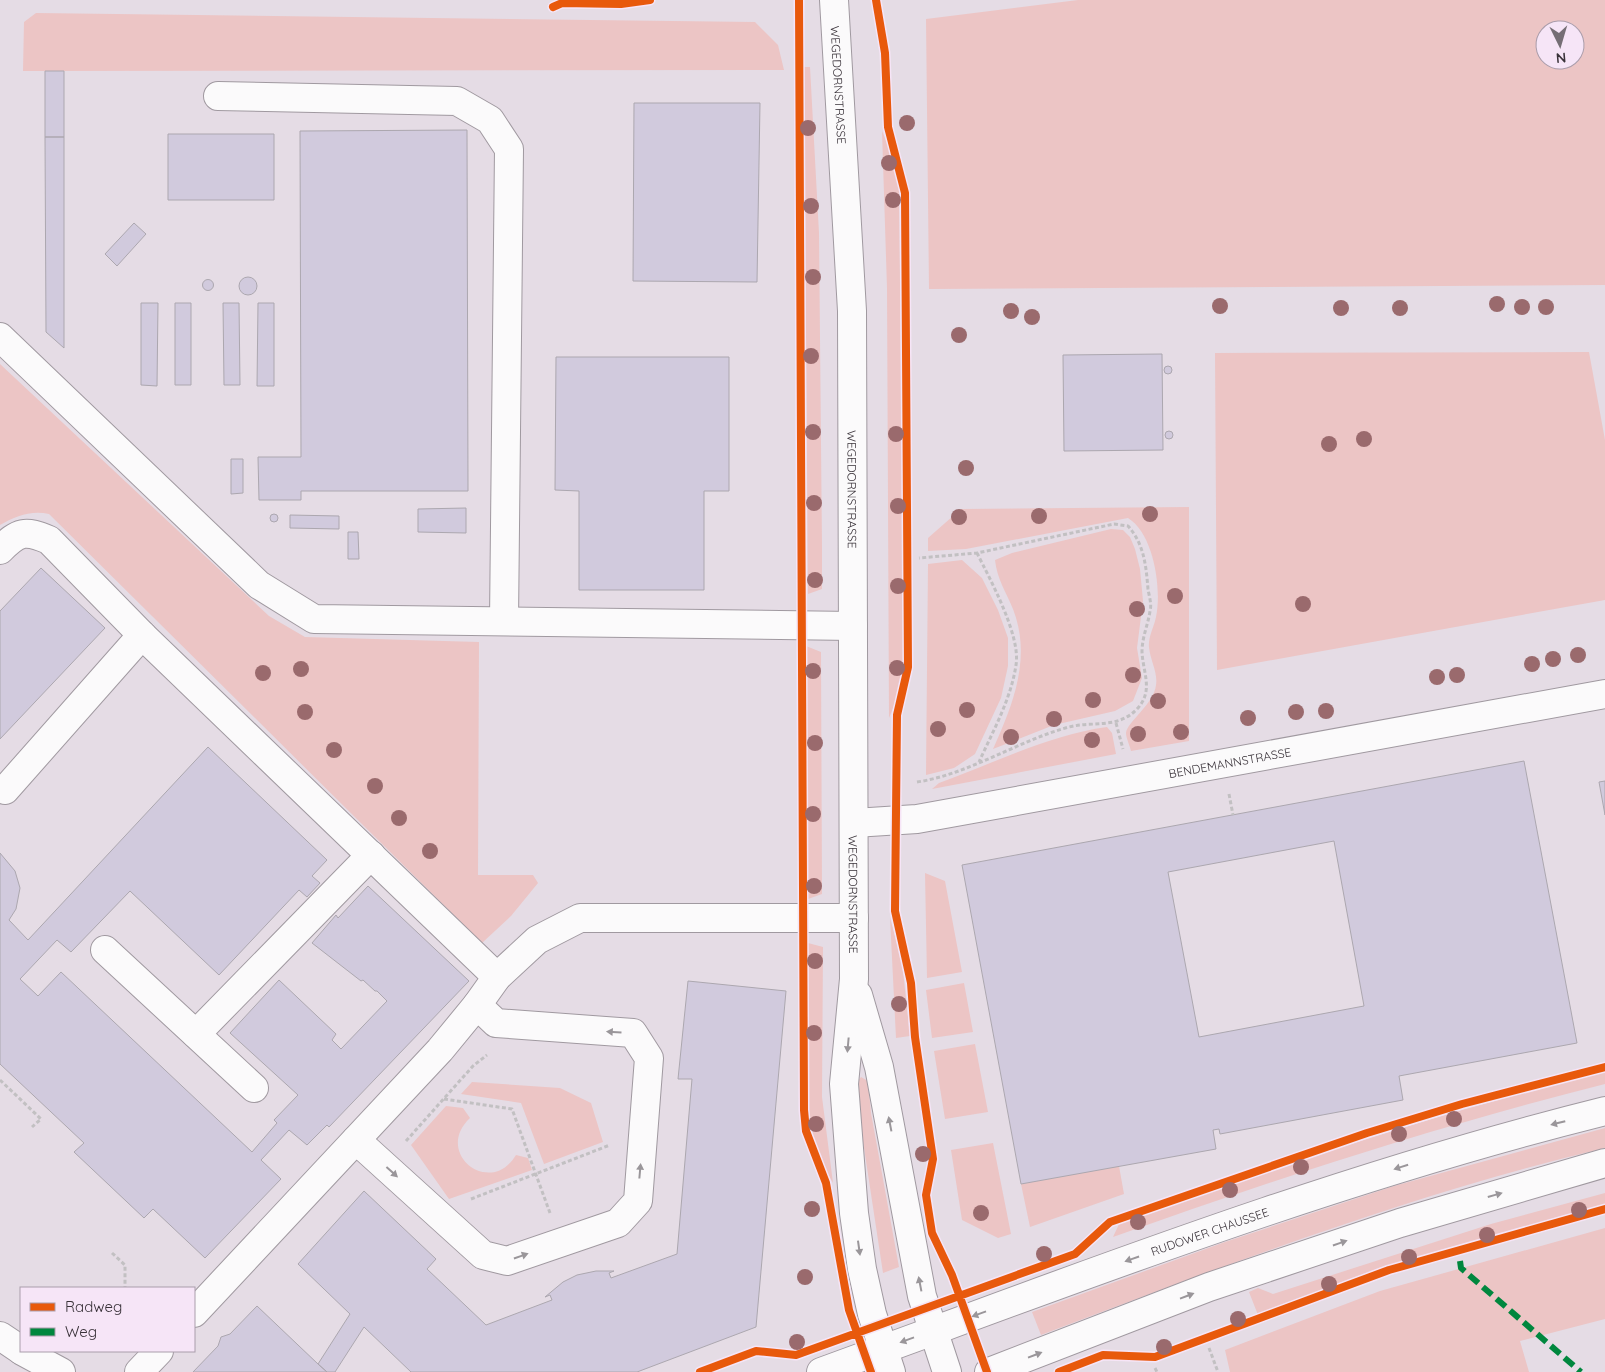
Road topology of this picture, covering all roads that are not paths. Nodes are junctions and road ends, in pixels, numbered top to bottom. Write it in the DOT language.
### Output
graph roads {
  1 [pos="834,0"];
  2 [pos="218,96"];
  3 [pos="0,337"];
  4 [pos="0,550"];
  5 [pos="504,621"];
  6 [pos="853,626"];
  7 [pos="142,635"];
  8 [pos="1605,694"];
  9 [pos="5,790"];
  10 [pos="854,823"];
  11 [pos="371,855"];
  12 [pos="854,918"];
  13 [pos="105,950"];
  14 [pos="497,977"];
  15 [pos="854,979"];
  16 [pos="477,1006"];
  17 [pos="196,1034"];
  18 [pos="254,1088"];
  19 [pos="1605,1111"];
  20 [pos="356,1140"];
  21 [pos="1605,1163"];
  22 [pos="195,1312"];
  23 [pos="933,1331"];
  24 [pos="0,1336"];
  25 [pos="20,1350"];
  26 [pos="24,1352"];
  27 [pos="158,1352"];
  28 [pos="886,1361"];
  29 [pos="61,1372"];
  30 [pos="139,1372"];
  31 [pos="821,1372"];
  32 [pos="948,1372"];
  33 [pos="989,1372"];
  1 -- 6 [label="street, WEGEDORNSTRASSE"];
  2 -- 5 [label="street"];
  3 -- 5 [label="street"];
  4 -- 7 [label="street"];
  5 -- 6 [label="street"];
  6 -- 10 [label="street, WEGEDORNSTRASSE"];
  7 -- 9 [label="street"];
  7 -- 11 [label="street"];
  8 -- 10 [label="street, BENDEMANNSTRASSE"];
  10 -- 12 [label="street, WEGEDORNSTRASSE"];
  11 -- 14 [label="street"];
  11 -- 17 [label="street"];
  12 -- 14 [label="street"];
  12 -- 15 [label="street, WEGEDORNSTRASSE"];
  13 -- 17 [label="street"];
  14 -- 16 [label="street"];
  23 -- 15 [label="street, WEGEDORNSTRASSE, one-way"];
  15 -- 28 [label="street, WEGEDORNSTRASSE, one-way"];
  16 -- 20 [label="street"];
  20 -- 16 [label="street, one-way"];
  17 -- 18 [label="street"];
  19 -- 23 [label="street, RUDOWER CHAUSSEE, one-way"];
  20 -- 22 [label="street"];
  33 -- 21 [label="street, one-way"];
  23 -- 28 [label="street, RUDOWER CHAUSSEE, one-way"];
  23 -- 32 [label="street, WEGEDORNSTRASSE"];
  24 -- 25 [label="street"];
  26 -- 29 [label="street"];
  27 -- 30 [label="street"];
  28 -- 31 [label="street, RUDOWER CHAUSSEE"];
}
